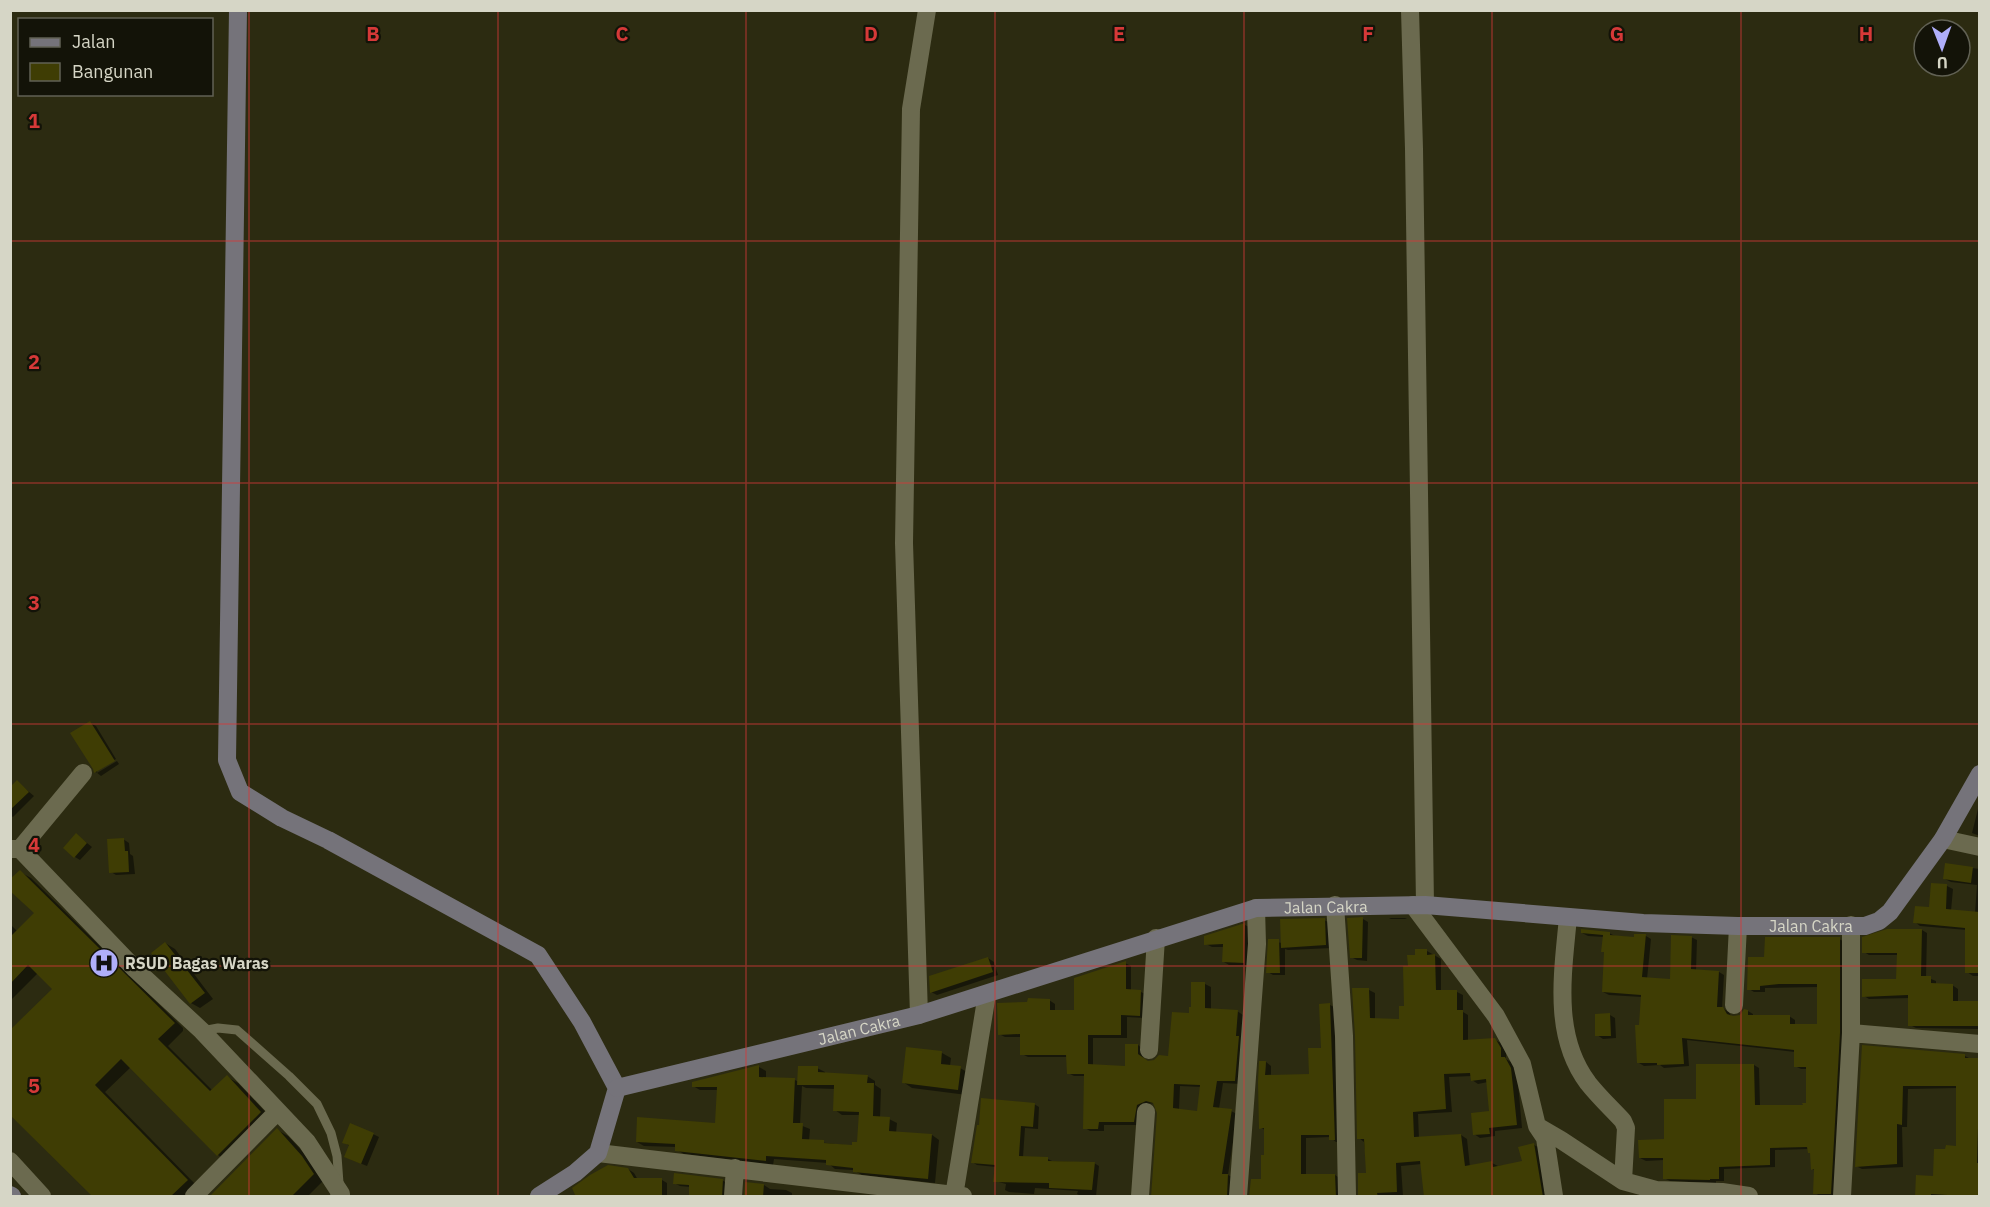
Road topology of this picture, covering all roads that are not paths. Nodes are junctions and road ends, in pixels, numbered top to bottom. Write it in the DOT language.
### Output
graph roads {
  1 [pos="238,10"];
  2 [pos="927,10"];
  3 [pos="1410,10"];
  4 [pos="83,773"];
  5 [pos="1980,774"];
  6 [pos="1943,839"];
  7 [pos="1980,848"];
  8 [pos="16,849"];
  9 [pos="1335,905"];
  10 [pos="1419,905"];
  11 [pos="1256,908"];
  12 [pos="1568,917"];
  13 [pos="1851,925"];
  14 [pos="1738,926"];
  15 [pos="1156,938"];
  16 [pos="987,994"];
  17 [pos="1734,1005"];
  18 [pos="920,1016"];
  19 [pos="202,1031"];
  20 [pos="1851,1033"];
  21 [pos="1980,1044"];
  22 [pos="1149,1050"];
  23 [pos="617,1088"];
  24 [pos="277,1112"];
  25 [pos="1146,1112"];
  26 [pos="1537,1126"];
  27 [pos="598,1153"];
  28 [pos="10,1161"];
  29 [pos="735,1168"];
  30 [pos="1623,1181"];
  31 [pos="341,1196"];
  32 [pos="957,1196"];
  33 [pos="42,1197"];
  34 [pos="194,1197"];
  35 [pos="539,1197"];
  36 [pos="733,1197"];
  37 [pos="1140,1197"];
  38 [pos="1238,1197"];
  39 [pos="1347,1197"];
  40 [pos="1554,1197"];
  41 [pos="1749,1197"];
  42 [pos="1842,1197"];
  1 -- 23 [label="street"];
  2 -- 18 [label="street"];
  3 -- 10 [label="street"];
  4 -- 8 [label="street"];
  5 -- 6 [label="street, Jalan Cakra"];
  6 -- 7 [label="street"];
  6 -- 13 [label="street, Jalan Cakra"];
  8 -- 19 [label="street"];
  9 -- 10 [label="street, Jalan Cakra"];
  9 -- 11 [label="street, Jalan Cakra"];
  9 -- 39 [label="street"];
  10 -- 12 [label="street, Jalan Cakra"];
  10 -- 26 [label="street"];
  11 -- 15 [label="street, Jalan Cakra"];
  11 -- 38 [label="street"];
  12 -- 14 [label="street, Jalan Cakra"];
  12 -- 30 [label="street"];
  13 -- 14 [label="street, Jalan Cakra"];
  13 -- 20 [label="street"];
  14 -- 17 [label="street"];
  15 -- 16 [label="street, Jalan Cakra"];
  15 -- 22 [label="street"];
  16 -- 18 [label="street, Jalan Cakra"];
  16 -- 32 [label="street"];
  18 -- 23 [label="street, Jalan Cakra"];
  19 -- 24 [label="street"];
  19 -- 31 [label="lane"];
  20 -- 21 [label="street"];
  20 -- 42 [label="street"];
  23 -- 27 [label="street"];
  24 -- 31 [label="street"];
  24 -- 34 [label="street"];
  25 -- 37 [label="street"];
  26 -- 30 [label="street"];
  26 -- 40 [label="street"];
  27 -- 29 [label="street"];
  27 -- 35 [label="street"];
  28 -- 33 [label="street"];
  29 -- 32 [label="street"];
  29 -- 36 [label="street"];
  30 -- 41 [label="street"];
}
